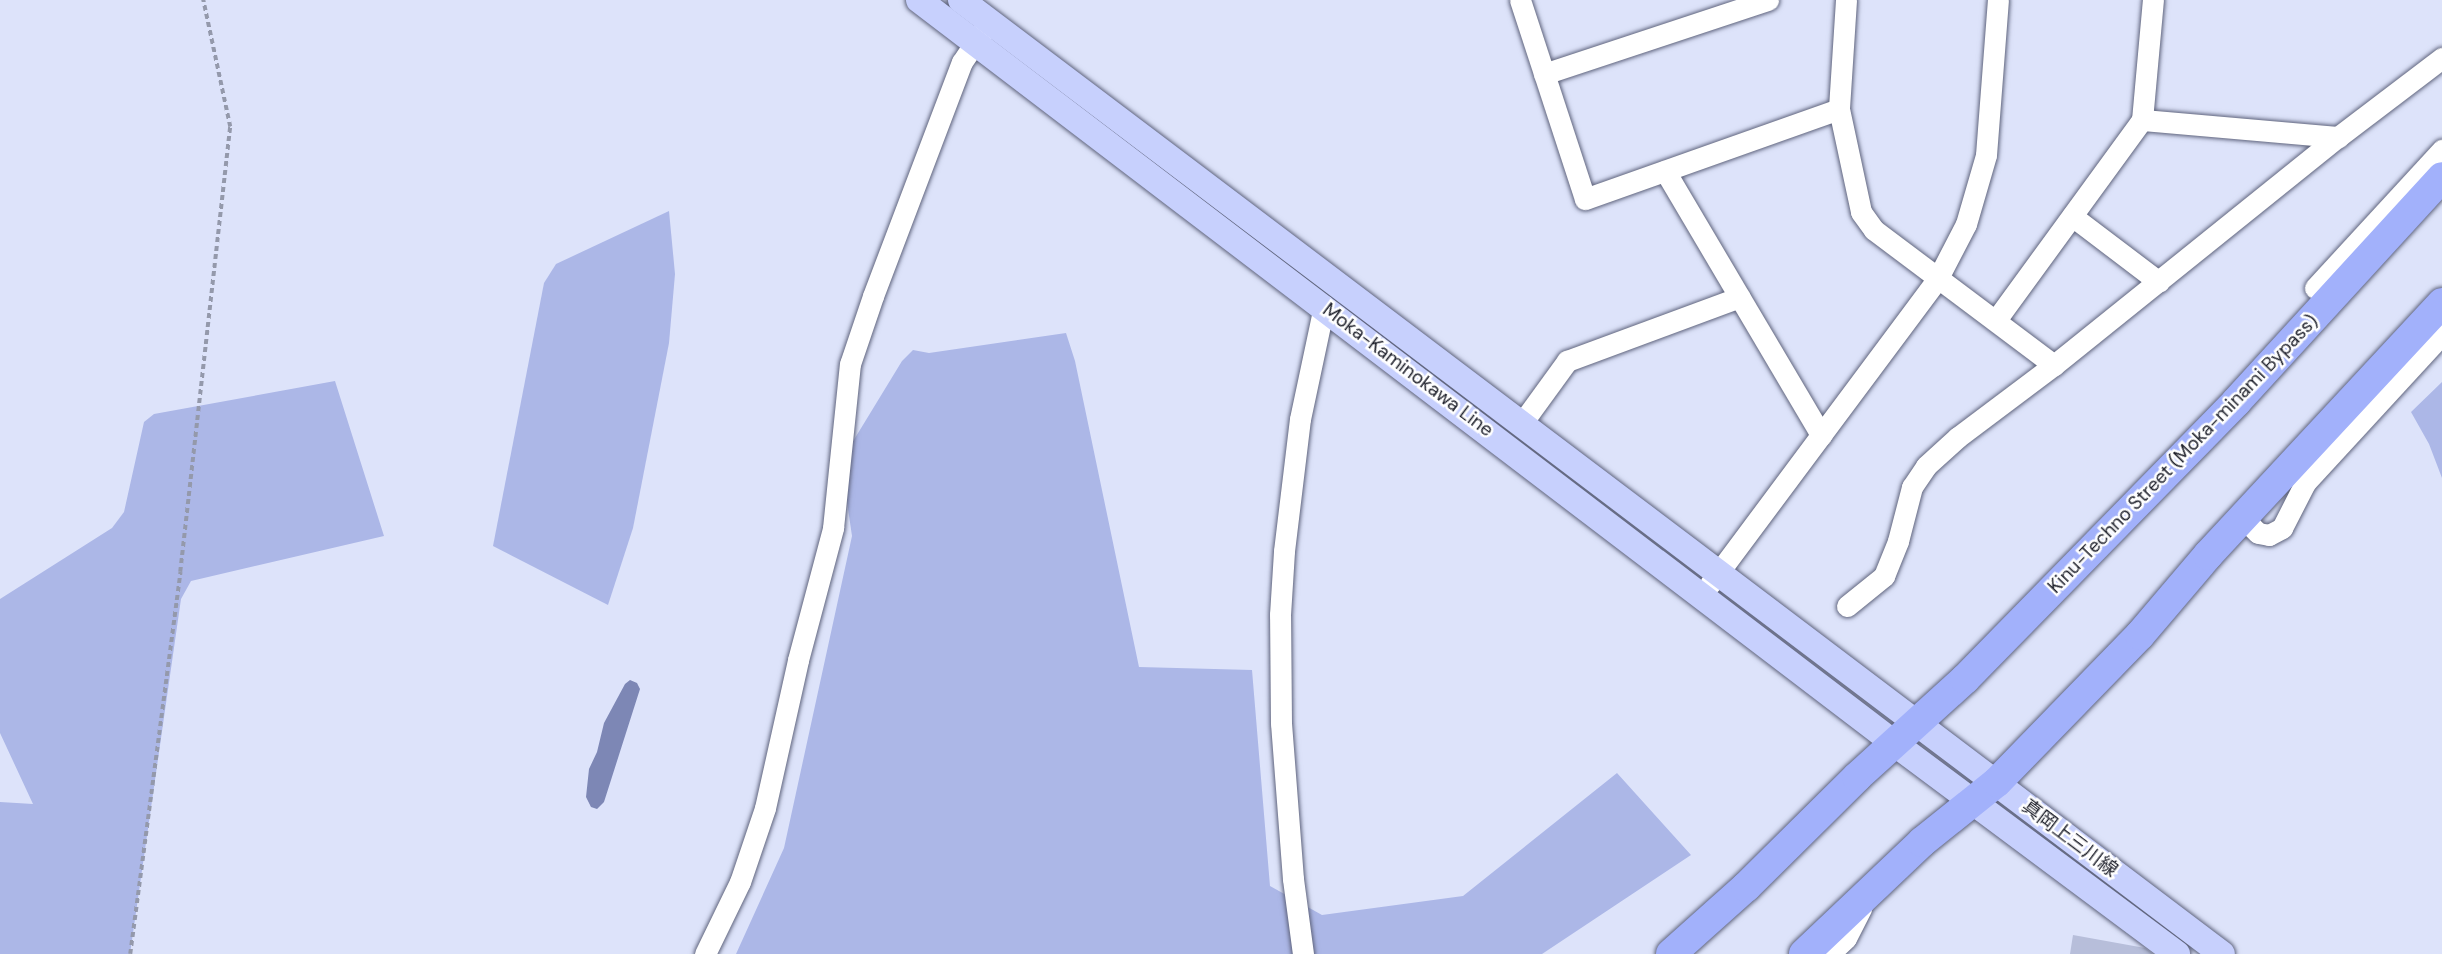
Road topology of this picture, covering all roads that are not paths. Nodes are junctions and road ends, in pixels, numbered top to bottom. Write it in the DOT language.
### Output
graph roads {
  1 [pos="919,0"];
  2 [pos="961,0"];
  3 [pos="1520,0"];
  4 [pos="1768,0"];
  5 [pos="1846,0"];
  6 [pos="1998,0"];
  7 [pos="2153,0"];
  8 [pos="982,32"];
  9 [pos="2442,40"];
  10 [pos="2435,64"];
  11 [pos="1544,74"];
  12 [pos="1839,109"];
  13 [pos="2142,120"];
  14 [pos="2338,137"];
  15 [pos="2442,150"];
  16 [pos="1665,171"];
  17 [pos="2442,177"];
  18 [pos="2072,216"];
  19 [pos="1938,278"];
  20 [pos="2159,282"];
  21 [pos="2315,288"];
  22 [pos="1740,297"];
  23 [pos="2442,303"];
  24 [pos="1324,306"];
  25 [pos="1996,320"];
  26 [pos="2442,334"];
  27 [pos="2054,365"];
  28 [pos="1522,424"];
  29 [pos="1821,435"];
  30 [pos="2243,518"];
  31 [pos="1719,571"];
  32 [pos="1702,595"];
  33 [pos="1847,606"];
  34 [pos="1917,722"];
  35 [pos="1894,743"];
  36 [pos="1997,782"];
  37 [pos="1974,801"];
  38 [pos="1866,897"];
  39 [pos="2217,952"];
  40 [pos="705,954"];
  41 [pos="1303,954"];
  42 [pos="1671,954"];
  43 [pos="1804,954"];
  44 [pos="1829,954"];
  45 [pos="2177,954"];
  1 -- 8 [label="main road, Moka-Kaminokawa Line"];
  2 -- 8 [label="main road, Moka-Kaminokawa Line"];
  3 -- 11 [label="street"];
  4 -- 11 [label="street"];
  5 -- 12 [label="street"];
  6 -- 19 [label="street"];
  7 -- 13 [label="street"];
  8 -- 24 [label="main road, Moka-Kaminokawa Line"];
  8 -- 28 [label="main road, Moka-Kaminokawa Line"];
  8 -- 40 [label="street"];
  9 -- 10 [label="street"];
  10 -- 14 [label="street"];
  11 -- 16 [label="street"];
  12 -- 16 [label="street"];
  12 -- 19 [label="street"];
  13 -- 14 [label="street"];
  13 -- 18 [label="street"];
  14 -- 20 [label="street"];
  15 -- 21 [label="street"];
  16 -- 22 [label="street"];
  17 -- 34 [label="highway, Kinu-Techno Street (Moka-minami Bypass)"];
  18 -- 20 [label="street"];
  18 -- 25 [label="street"];
  19 -- 25 [label="street"];
  19 -- 29 [label="street"];
  20 -- 27 [label="street"];
  22 -- 28 [label="street"];
  22 -- 29 [label="street"];
  23 -- 30 [label="highway"];
  24 -- 32 [label="main road, Moka-Kaminokawa Line"];
  24 -- 41 [label="street"];
  25 -- 27 [label="street"];
  26 -- 30 [label="street"];
  27 -- 33 [label="street"];
  28 -- 31 [label="main road, Moka-Kaminokawa Line"];
  29 -- 31 [label="street"];
  30 -- 36 [label="highway"];
  31 -- 32 [label="street"];
  31 -- 34 [label="main road, Moka-Kaminokawa Line"];
  32 -- 35 [label="main road, Moka-Kaminokawa Line"];
  34 -- 35 [label="highway, Kinu-Techno Street (Moka-minami Bypass)"];
  34 -- 36 [label="main road, 真岡上三川線"];
  35 -- 37 [label="main road, 真岡上三川線"];
  35 -- 42 [label="highway, Kinu-Techno Street (Moka-minami Bypass)"];
  36 -- 37 [label="highway"];
  36 -- 39 [label="main road, 真岡上三川線"];
  37 -- 38 [label="highway"];
  37 -- 45 [label="main road, 真岡上三川線"];
  38 -- 43 [label="highway"];
  38 -- 44 [label="street"];
}
